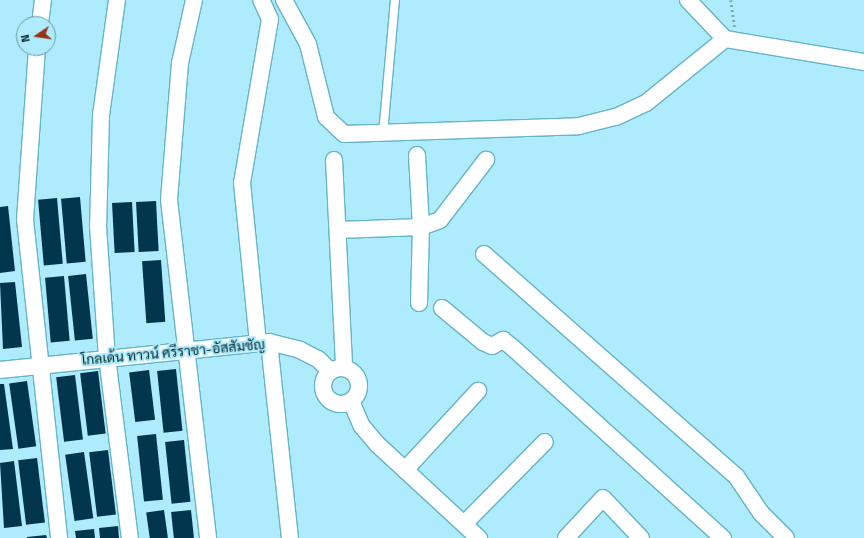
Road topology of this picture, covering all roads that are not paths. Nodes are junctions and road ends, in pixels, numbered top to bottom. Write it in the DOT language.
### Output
graph roads {
  1 [pos="43,0"];
  2 [pos="117,0"];
  3 [pos="194,0"];
  4 [pos="261,0"];
  5 [pos="284,0"];
  6 [pos="395,0"];
  7 [pos="688,0"];
  8 [pos="41,16"];
  9 [pos="731,40"];
  10 [pos="36,56"];
  11 [pos="864,62"];
  12 [pos="383,134"];
  13 [pos="417,155"];
  14 [pos="334,160"];
  15 [pos="486,160"];
  16 [pos="421,227"];
  17 [pos="338,230"];
  18 [pos="484,254"];
  19 [pos="419,303"];
  20 [pos="442,308"];
  21 [pos="263,343"];
  22 [pos="186,350"];
  23 [pos="107,357"];
  24 [pos="40,365"];
  25 [pos="4,369"];
  26 [pos="337,370"];
  27 [pos="478,391"];
  28 [pos="351,401"];
  29 [pos="545,442"];
  30 [pos="405,470"];
  31 [pos="464,524"];
  32 [pos="58,538"];
  33 [pos="130,538"];
  34 [pos="208,538"];
  35 [pos="290,538"];
  36 [pos="479,538"];
  37 [pos="566,538"];
  38 [pos="641,538"];
  39 [pos="723,538"];
  40 [pos="786,538"];
  1 -- 8 [label="street"];
  2 -- 23 [label="street"];
  3 -- 22 [label="street"];
  4 -- 21 [label="street"];
  5 -- 12 [label="street"];
  6 -- 12 [label="lane"];
  7 -- 9 [label="street"];
  9 -- 11 [label="street"];
  9 -- 12 [label="street"];
  10 -- 24 [label="street"];
  13 -- 16 [label="street"];
  14 -- 17 [label="street"];
  15 -- 16 [label="street"];
  16 -- 17 [label="street"];
  16 -- 19 [label="street"];
  17 -- 26 [label="street"];
  18 -- 40 [label="street"];
  20 -- 39 [label="street"];
  21 -- 22 [label="street, โกลเด้น ทาวน์ ศรีราชา-อัสสัมชัญ"];
  21 -- 26 [label="street, โกลเด้น ทาวน์ ศรีราชา-อัสสัมชัญ"];
  21 -- 35 [label="street"];
  22 -- 23 [label="street, โกลเด้น ทาวน์ ศรีราชา-อัสสัมชัญ"];
  22 -- 34 [label="street"];
  23 -- 24 [label="street, โกลเด้น ทาวน์ ศรีราชา-อัสสัมชัญ"];
  23 -- 33 [label="street"];
  24 -- 25 [label="street, โกลเด้น ทาวน์ ศรีราชา-อัสสัมชัญ"];
  24 -- 32 [label="street"];
  26 -- 28 [label="street"];
  26 -- 28 [label="street"];
  27 -- 30 [label="street"];
  28 -- 30 [label="street"];
  29 -- 31 [label="street"];
  30 -- 31 [label="street"];
  31 -- 36 [label="street"];
  37 -- 38 [label="street"];
}
